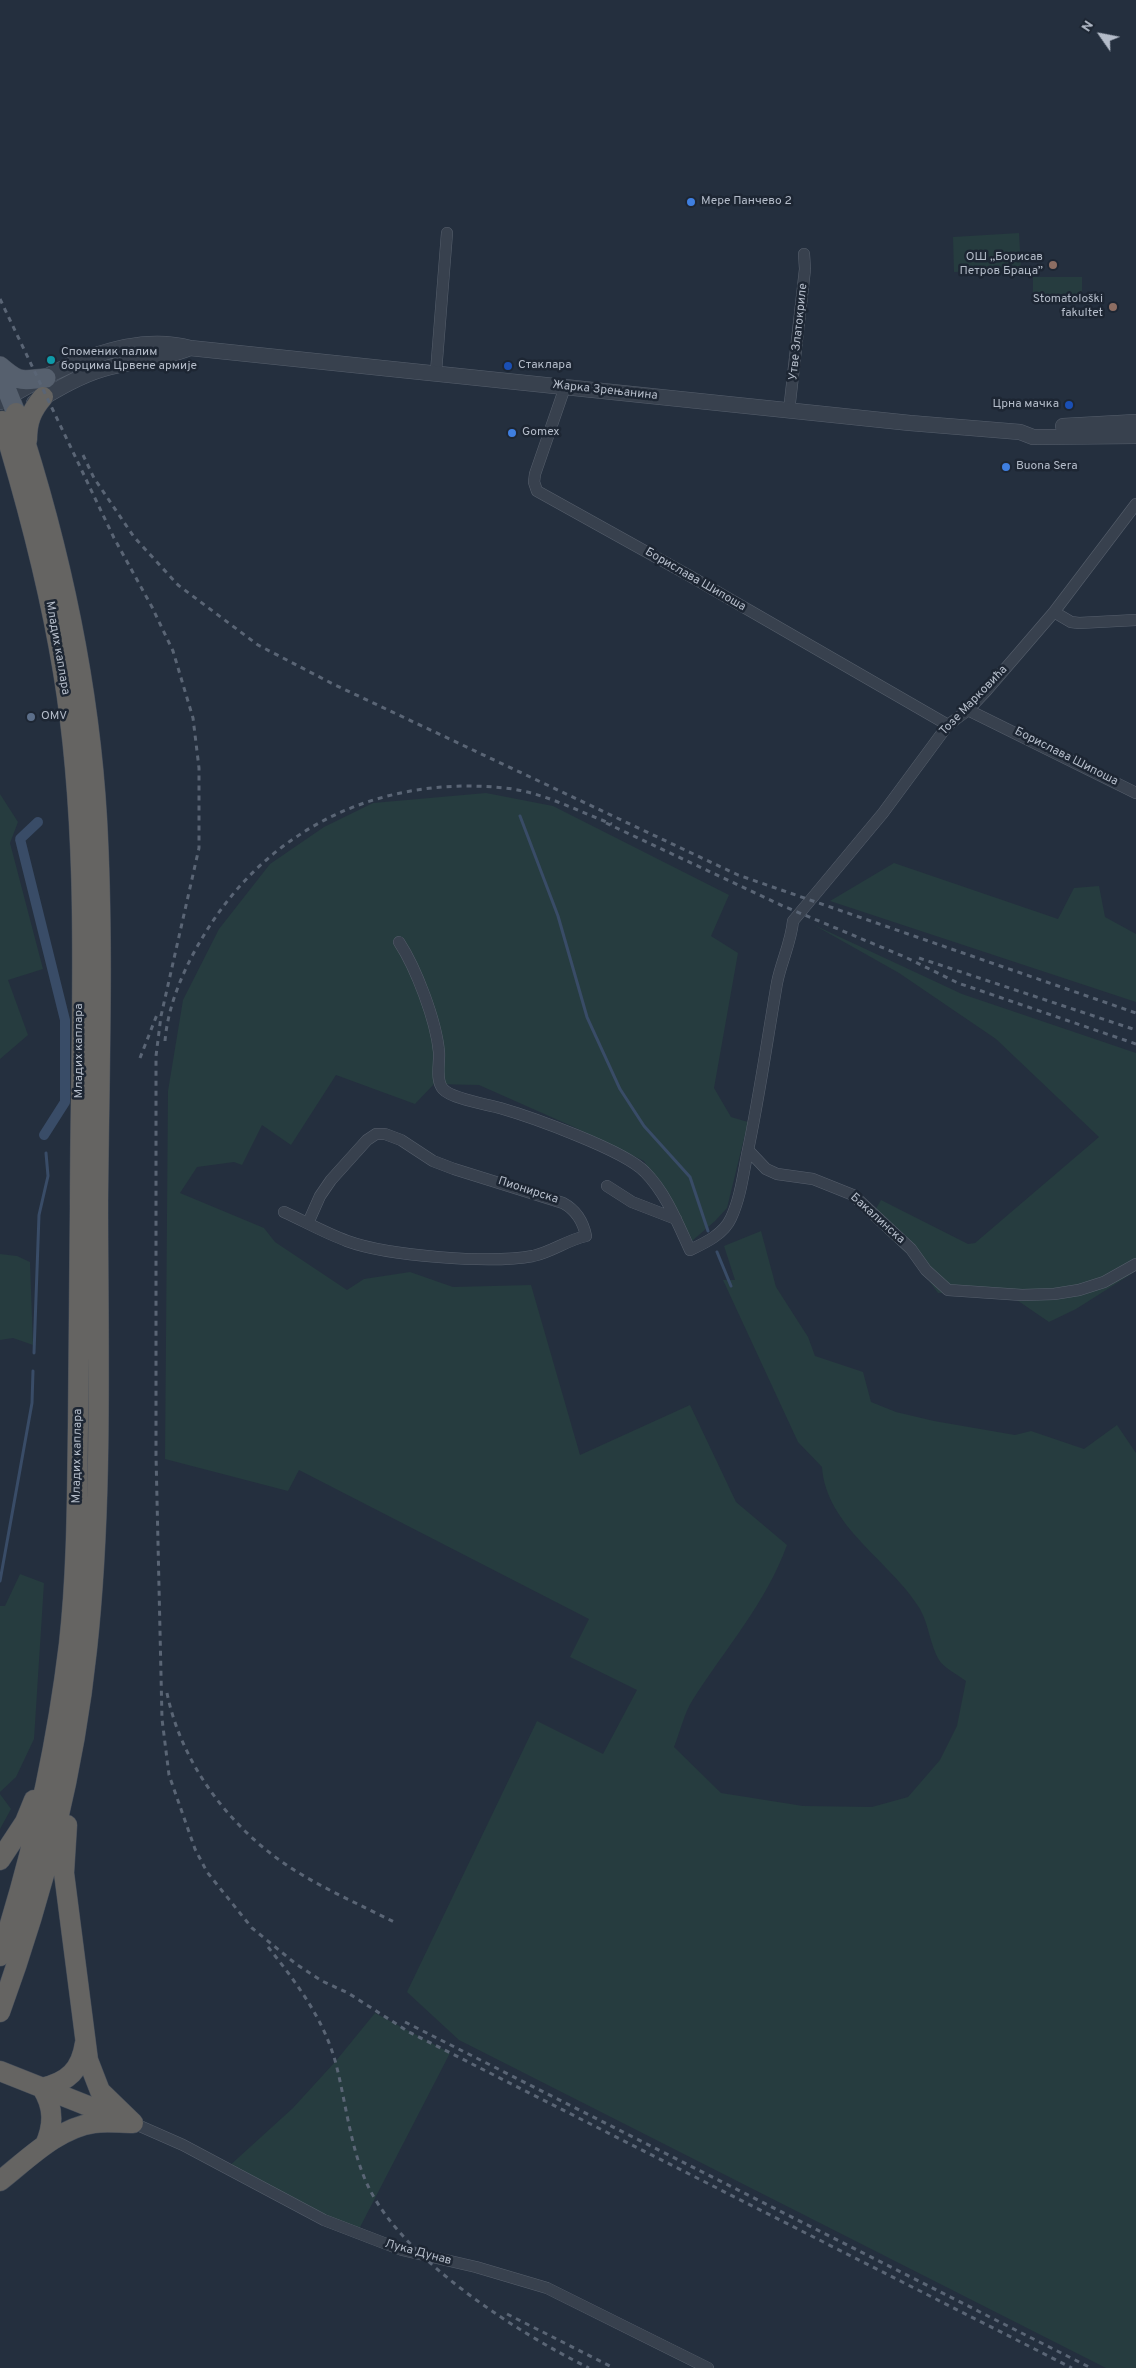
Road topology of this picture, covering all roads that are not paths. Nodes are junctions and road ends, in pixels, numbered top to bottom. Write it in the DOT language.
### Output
graph roads {
  1 [pos="447,233"];
  2 [pos="804,254"];
  3 [pos="0,366"];
  4 [pos="436,372"];
  5 [pos="0,373"];
  6 [pos="565,387"];
  7 [pos="44,388"];
  8 [pos="789,410"];
  9 [pos="5,412"];
  10 [pos="1136,422"];
  11 [pos="1020,432"];
  12 [pos="1136,436"];
  13 [pos="27,447"];
  14 [pos="0,457"];
  15 [pos="18,476"];
  16 [pos="1136,504"];
  17 [pos="1054,612"];
  18 [pos="1136,620"];
  19 [pos="968,710"];
  20 [pos="948,725"];
  21 [pos="1133,790"];
  22 [pos="399,942"];
  23 [pos="748,1150"];
  24 [pos="607,1186"];
  25 [pos="284,1212"];
  26 [pos="676,1219"];
  27 [pos="308,1223"];
  28 [pos="1136,1264"];
  29 [pos="63,1689"];
  30 [pos="77,1728"];
  31 [pos="0,1860"];
  32 [pos="0,1956"];
  33 [pos="0,2012"];
  34 [pos="85,2042"];
  35 [pos="0,2071"];
  36 [pos="42,2088"];
  37 [pos="132,2123"];
  38 [pos="45,2146"];
  39 [pos="0,2181"];
  40 [pos="708,2368"];
  1 -- 4 [label="street"];
  2 -- 8 [label="street, Утве Златокриле"];
  3 -- 7 [label="main road"];
  4 -- 6 [label="street, Жарка Зрењанина"];
  4 -- 7 [label="street, Жарка Зрењанина"];
  5 -- 9 [label="main road"];
  6 -- 8 [label="street, Жарка Зрењанина"];
  6 -- 20 [label="street, Борислава Шипоша"];
  7 -- 9 [label="street, Жарка Зрењанина"];
  7 -- 13 [label="highway"];
  8 -- 11 [label="street, Жарка Зрењанина"];
  9 -- 13 [label="highway"];
  9 -- 15 [label="highway, Младих каплара"];
  10 -- 11 [label="street, Жарка Зрењанина"];
  11 -- 12 [label="street, Жарка Зрењанина"];
  13 -- 30 [label="highway, Младих каплара"];
  14 -- 15 [label="highway"];
  15 -- 29 [label="highway, Младих каплара"];
  16 -- 17 [label="street, Тозе Марковића"];
  17 -- 18 [label="street"];
  17 -- 19 [label="street, Тозе Марковића"];
  19 -- 20 [label="street, Тозе Марковића"];
  19 -- 21 [label="street, Борислава Шипоша"];
  20 -- 23 [label="street, Тозе Марковића"];
  22 -- 26 [label="street"];
  23 -- 26 [label="street"];
  23 -- 28 [label="street, Бакалинска"];
  24 -- 26 [label="street"];
  25 -- 27 [label="street, Пионирска"];
  27 -- 27 [label="street, Пионирска"];
  29 -- 31 [label="highway"];
  29 -- 32 [label="highway"];
  30 -- 33 [label="highway"];
  30 -- 34 [label="highway"];
  34 -- 36 [label="highway"];
  34 -- 37 [label="highway"];
  35 -- 36 [label="highway"];
  36 -- 37 [label="highway"];
  36 -- 38 [label="highway"];
  37 -- 38 [label="highway"];
  37 -- 40 [label="street, Лука Дунав"];
  38 -- 39 [label="highway"];
}
